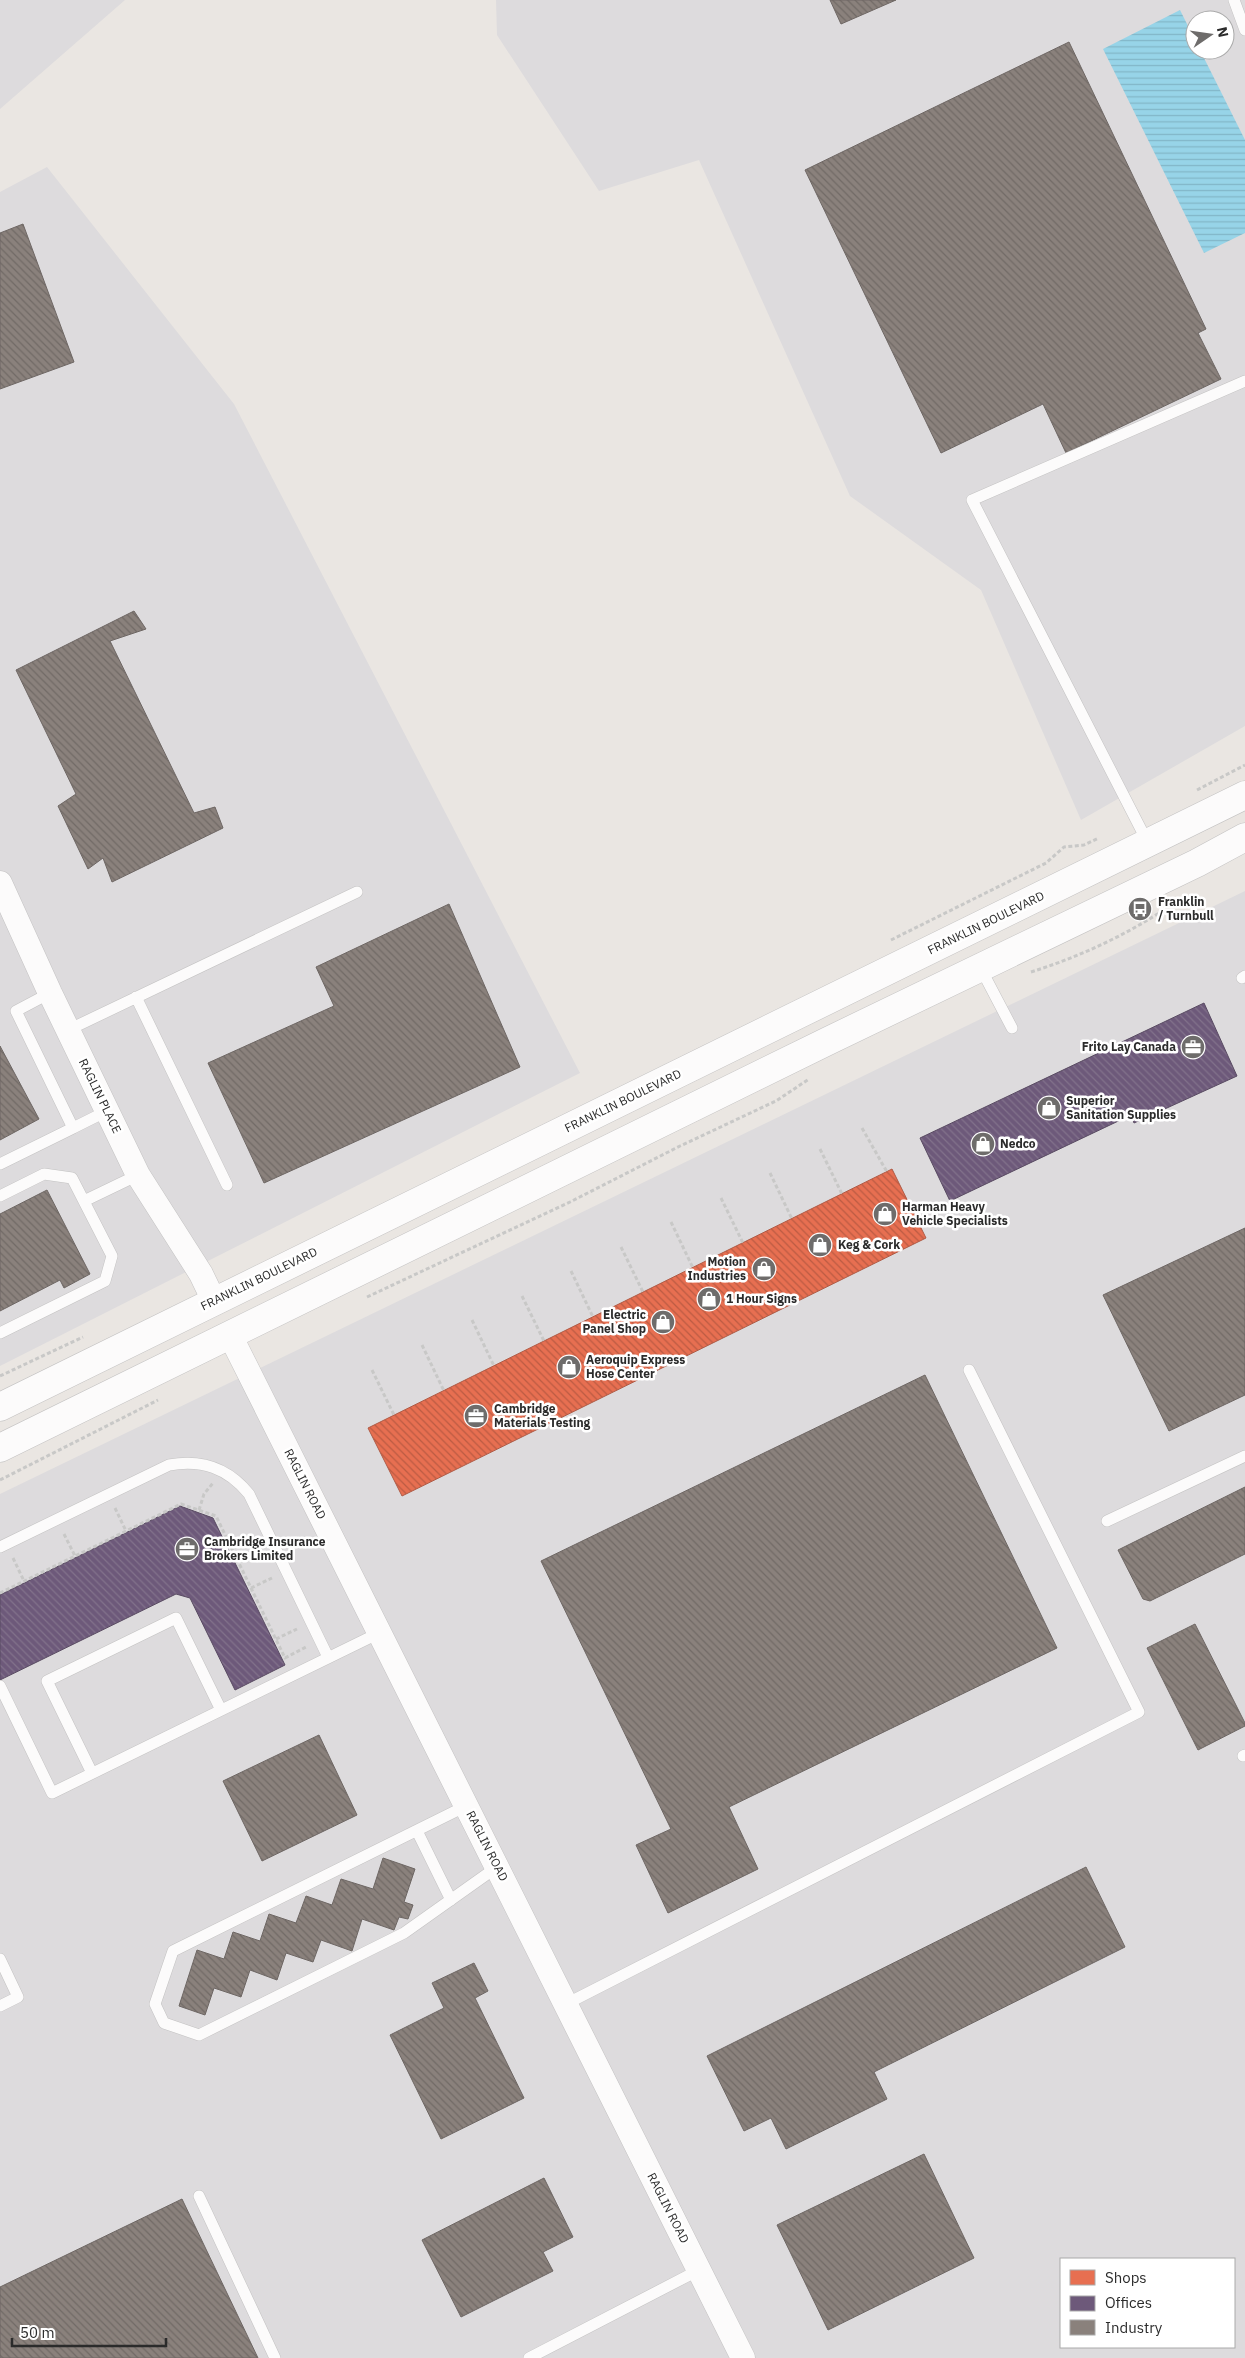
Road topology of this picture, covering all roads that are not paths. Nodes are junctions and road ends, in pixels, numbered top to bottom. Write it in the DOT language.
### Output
graph roads {
  1 [pos="1234,0"];
  2 [pos="1245,30"];
  3 [pos="1245,381"];
  4 [pos="1245,795"];
  5 [pos="1245,837"];
  6 [pos="1148,843"];
  7 [pos="0,882"];
  8 [pos="357,892"];
  9 [pos="985,978"];
  10 [pos="50,994"];
  11 [pos="136,998"];
  12 [pos="1012,1028"];
  13 [pos="68,1030"];
  14 [pos="107,1111"];
  15 [pos="73,1128"];
  16 [pos="0,1164"];
  17 [pos="138,1175"];
  18 [pos="227,1185"];
  19 [pos="0,1196"];
  20 [pos="84,1202"];
  21 [pos="214,1301"];
  22 [pos="0,1333"];
  23 [pos="230,1335"];
  24 [pos="969,1370"];
  25 [pos="0,1407"];
  26 [pos="0,1448"];
  27 [pos="1245,1456"];
  28 [pos="1107,1521"];
  29 [pos="0,1547"];
  30 [pos="379,1633"];
  31 [pos="328,1658"];
  32 [pos="0,1686"];
  33 [pos="221,1710"];
  34 [pos="92,1773"];
  35 [pos="466,1806"];
  36 [pos="416,1831"];
  37 [pos="497,1866"];
  38 [pos="451,1900"];
  39 [pos="0,1959"];
  40 [pos="566,2004"];
  41 [pos="0,2006"];
  42 [pos="199,2196"];
  43 [pos="699,2270"];
  44 [pos="275,2358"];
  45 [pos="528,2358"];
  46 [pos="743,2358"];
  1 -- 2 [label="lane"];
  3 -- 6 [label="lane"];
  4 -- 6 [label="main road, FRANKLIN BOULEVARD"];
  5 -- 9 [label="main road"];
  6 -- 21 [label="main road, FRANKLIN BOULEVARD"];
  7 -- 10 [label="street, RAGLIN PLACE"];
  8 -- 11 [label="lane"];
  9 -- 12 [label="lane"];
  9 -- 23 [label="main road"];
  10 -- 13 [label="street, RAGLIN PLACE"];
  10 -- 15 [label="lane"];
  11 -- 13 [label="lane"];
  11 -- 18 [label="lane"];
  13 -- 14 [label="street, RAGLIN PLACE"];
  14 -- 15 [label="lane"];
  14 -- 17 [label="street, RAGLIN PLACE"];
  15 -- 16 [label="lane"];
  17 -- 20 [label="lane"];
  17 -- 21 [label="street, RAGLIN PLACE"];
  19 -- 20 [label="lane"];
  20 -- 22 [label="lane"];
  21 -- 25 [label="main road, FRANKLIN BOULEVARD"];
  23 -- 26 [label="main road"];
  23 -- 30 [label="street, RAGLIN ROAD"];
  24 -- 40 [label="lane"];
  27 -- 28 [label="lane"];
  29 -- 31 [label="lane"];
  30 -- 31 [label="lane"];
  30 -- 35 [label="street, RAGLIN ROAD"];
  31 -- 33 [label="lane"];
  32 -- 34 [label="lane"];
  33 -- 34 [label="lane"];
  33 -- 34 [label="lane"];
  35 -- 36 [label="lane"];
  35 -- 37 [label="street, RAGLIN ROAD"];
  36 -- 38 [label="lane"];
  36 -- 38 [label="lane"];
  37 -- 38 [label="lane"];
  37 -- 40 [label="street, RAGLIN ROAD"];
  39 -- 41 [label="lane"];
  40 -- 43 [label="street, RAGLIN ROAD"];
  42 -- 44 [label="lane"];
  43 -- 45 [label="lane"];
  43 -- 46 [label="street, RAGLIN ROAD"];
}
